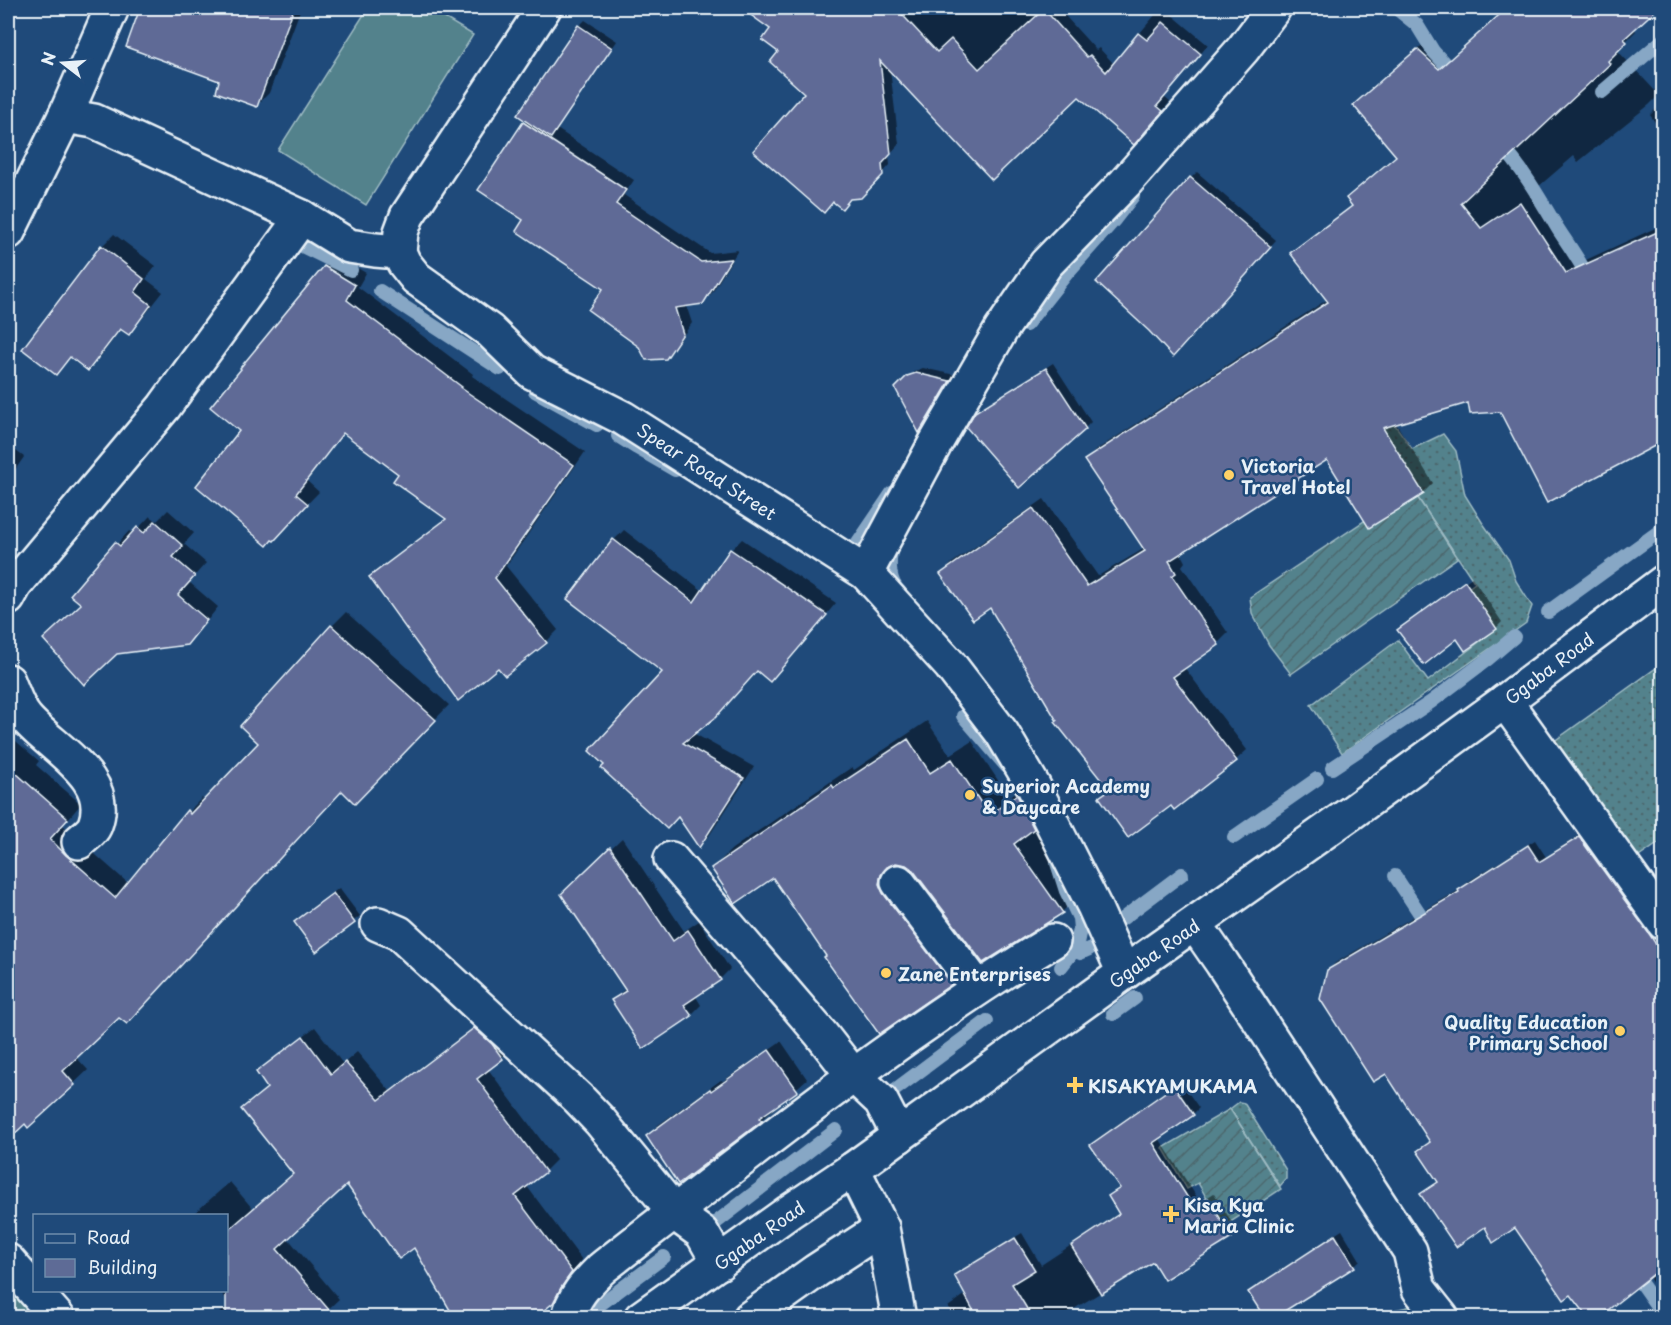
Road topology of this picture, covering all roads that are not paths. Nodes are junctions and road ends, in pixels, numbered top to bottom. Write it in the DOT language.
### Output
graph roads {
  1 [pos="112,8"];
  2 [pos="544,8"];
  3 [pos="1274,8"];
  4 [pos="65,116"];
  5 [pos="302,217"];
  6 [pos="8,232"];
  7 [pos="399,252"];
  8 [pos="866,573"];
  9 [pos="1664,582"];
  10 [pos="8,598"];
  11 [pos="8,681"];
  12 [pos="1505,701"];
  13 [pos="79,842"];
  14 [pos="671,859"];
  15 [pos="898,882"];
  16 [pos="1664,923"];
  17 [pos="378,924"];
  18 [pos="1195,924"];
  19 [pos="1053,941"];
  20 [pos="1124,973"];
  21 [pos="978,988"];
  22 [pos="853,1075"];
  23 [pos="899,1136"];
  24 [pos="853,1169"];
  25 [pos="673,1212"];
  26 [pos="882,1228"];
  27 [pos="8,1261"];
  28 [pos="719,1263"];
  29 [pos="33,1289"];
  30 [pos="36,1292"];
  31 [pos="58,1317"];
  32 [pos="569,1317"];
  33 [pos="644,1317"];
  34 [pos="750,1317"];
  35 [pos="899,1317"];
  36 [pos="1442,1317"];
  1 -- 4 [label="street"];
  2 -- 7 [label="street"];
  3 -- 8 [label="street"];
  4 -- 5 [label="street"];
  4 -- 6 [label="street"];
  5 -- 7 [label="street"];
  5 -- 10 [label="street"];
  7 -- 8 [label="street, Spear Road Street"];
  8 -- 20 [label="street, Spear Road Street"];
  9 -- 12 [label="street, Ggaba Road"];
  11 -- 13 [label="street"];
  12 -- 16 [label="street"];
  12 -- 18 [label="street, Ggaba Road"];
  14 -- 22 [label="street"];
  15 -- 21 [label="street"];
  17 -- 25 [label="street"];
  18 -- 20 [label="street, Ggaba Road"];
  18 -- 36 [label="street"];
  19 -- 21 [label="street"];
  20 -- 23 [label="street, Ggaba Road"];
  21 -- 22 [label="street"];
  22 -- 23 [label="street"];
  22 -- 25 [label="street"];
  23 -- 24 [label="street, Ggaba Road"];
  24 -- 26 [label="street"];
  24 -- 28 [label="street, Ggaba Road"];
  25 -- 28 [label="street"];
  25 -- 32 [label="street"];
  26 -- 34 [label="street"];
  26 -- 35 [label="street"];
  27 -- 29 [label="street"];
  28 -- 33 [label="street, Ggaba Road"];
  30 -- 31 [label="street"];
}
